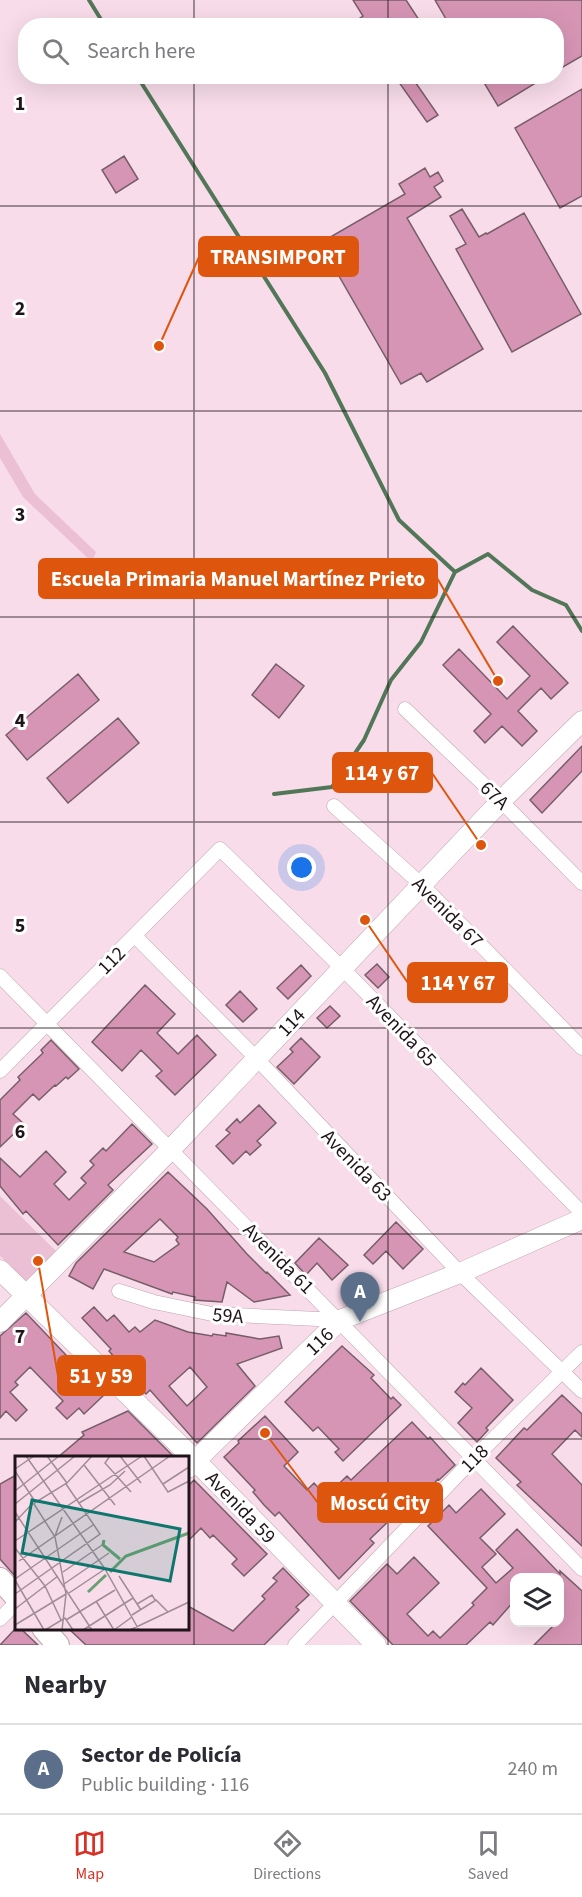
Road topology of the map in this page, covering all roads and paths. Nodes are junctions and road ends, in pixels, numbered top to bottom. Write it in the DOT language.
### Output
graph roads {
  1 [pos="405,709"];
  2 [pos="582,721"];
  3 [pos="501,801"];
  4 [pos="334,806"];
  5 [pos="220,849"];
  6 [pos="582,883"];
  7 [pos="423,886"];
  8 [pos="135,936"];
  9 [pos="342,968"];
  10 [pos="0,975"];
  11 [pos="49,1023"];
  12 [pos="582,1048"];
  13 [pos="257,1059"];
  14 [pos="0,1071"];
  15 [pos="171,1149"];
  16 [pos="582,1213"];
  17 [pos="582,1219"];
  18 [pos="0,1270"];
  19 [pos="460,1273"];
  20 [pos="119,1291"];
  21 [pos="26,1296"];
  22 [pos="340,1320"];
  23 [pos="0,1322"];
  24 [pos="582,1352"];
  25 [pos="562,1371"];
  26 [pos="582,1391"];
  27 [pos="183,1456"];
  28 [pos="472,1459"];
  29 [pos="191,1464"];
  30 [pos="582,1569"];
  31 [pos="0,1579"];
  32 [pos="15,1596"];
  33 [pos="334,1602"];
  34 [pos="15,1604"];
  35 [pos="0,1619"];
  36 [pos="44,1630"];
  37 [pos="58,1645"];
  38 [pos="295,1645"];
  39 [pos="376,1645"];
  1 -- 3 [label="street, 67A"];
  2 -- 3 [label="street, 114"];
  3 -- 6 [label="street, 67A"];
  3 -- 7 [label="street, 114"];
  4 -- 7 [label="street, Avenida 67"];
  5 -- 8 [label="street, 112"];
  5 -- 9 [label="street, Avenida 65"];
  7 -- 9 [label="street, 114"];
  7 -- 12 [label="street, Avenida 67"];
  8 -- 11 [label="street, 112"];
  8 -- 13 [label="street, Avenida 63"];
  9 -- 13 [label="street, 114"];
  9 -- 16 [label="street, Avenida 65"];
  10 -- 11 [label="street, Avenida 61"];
  11 -- 14 [label="street, 112"];
  11 -- 15 [label="street, Avenida 61"];
  13 -- 15 [label="street, 114"];
  13 -- 19 [label="street, Avenida 63"];
  15 -- 21 [label="street, 114"];
  15 -- 22 [label="street, Avenida 61"];
  17 -- 19 [label="street, 116"];
  18 -- 21 [label="street, Avenida 59"];
  19 -- 22 [label="street, 116"];
  19 -- 25 [label="street, Avenida 63"];
  20 -- 22 [label="street, 59A"];
  21 -- 23 [label="street, 114"];
  21 -- 27 [label="street, Avenida 59"];
  22 -- 28 [label="street, Avenida 61"];
  22 -- 29 [label="street, 116"];
  24 -- 25 [label="street, 118"];
  25 -- 26 [label="street, Avenida 63"];
  25 -- 28 [label="street, 118"];
  28 -- 30 [label="street, Avenida 61"];
  28 -- 33 [label="street, 118"];
  29 -- 33 [label="street, Avenida 59"];
  31 -- 32 [label="main road"];
  33 -- 38 [label="street, 118"];
  33 -- 39 [label="street, Avenida 59"];
  34 -- 35 [label="street"];
  36 -- 37 [label="main road"];
}
